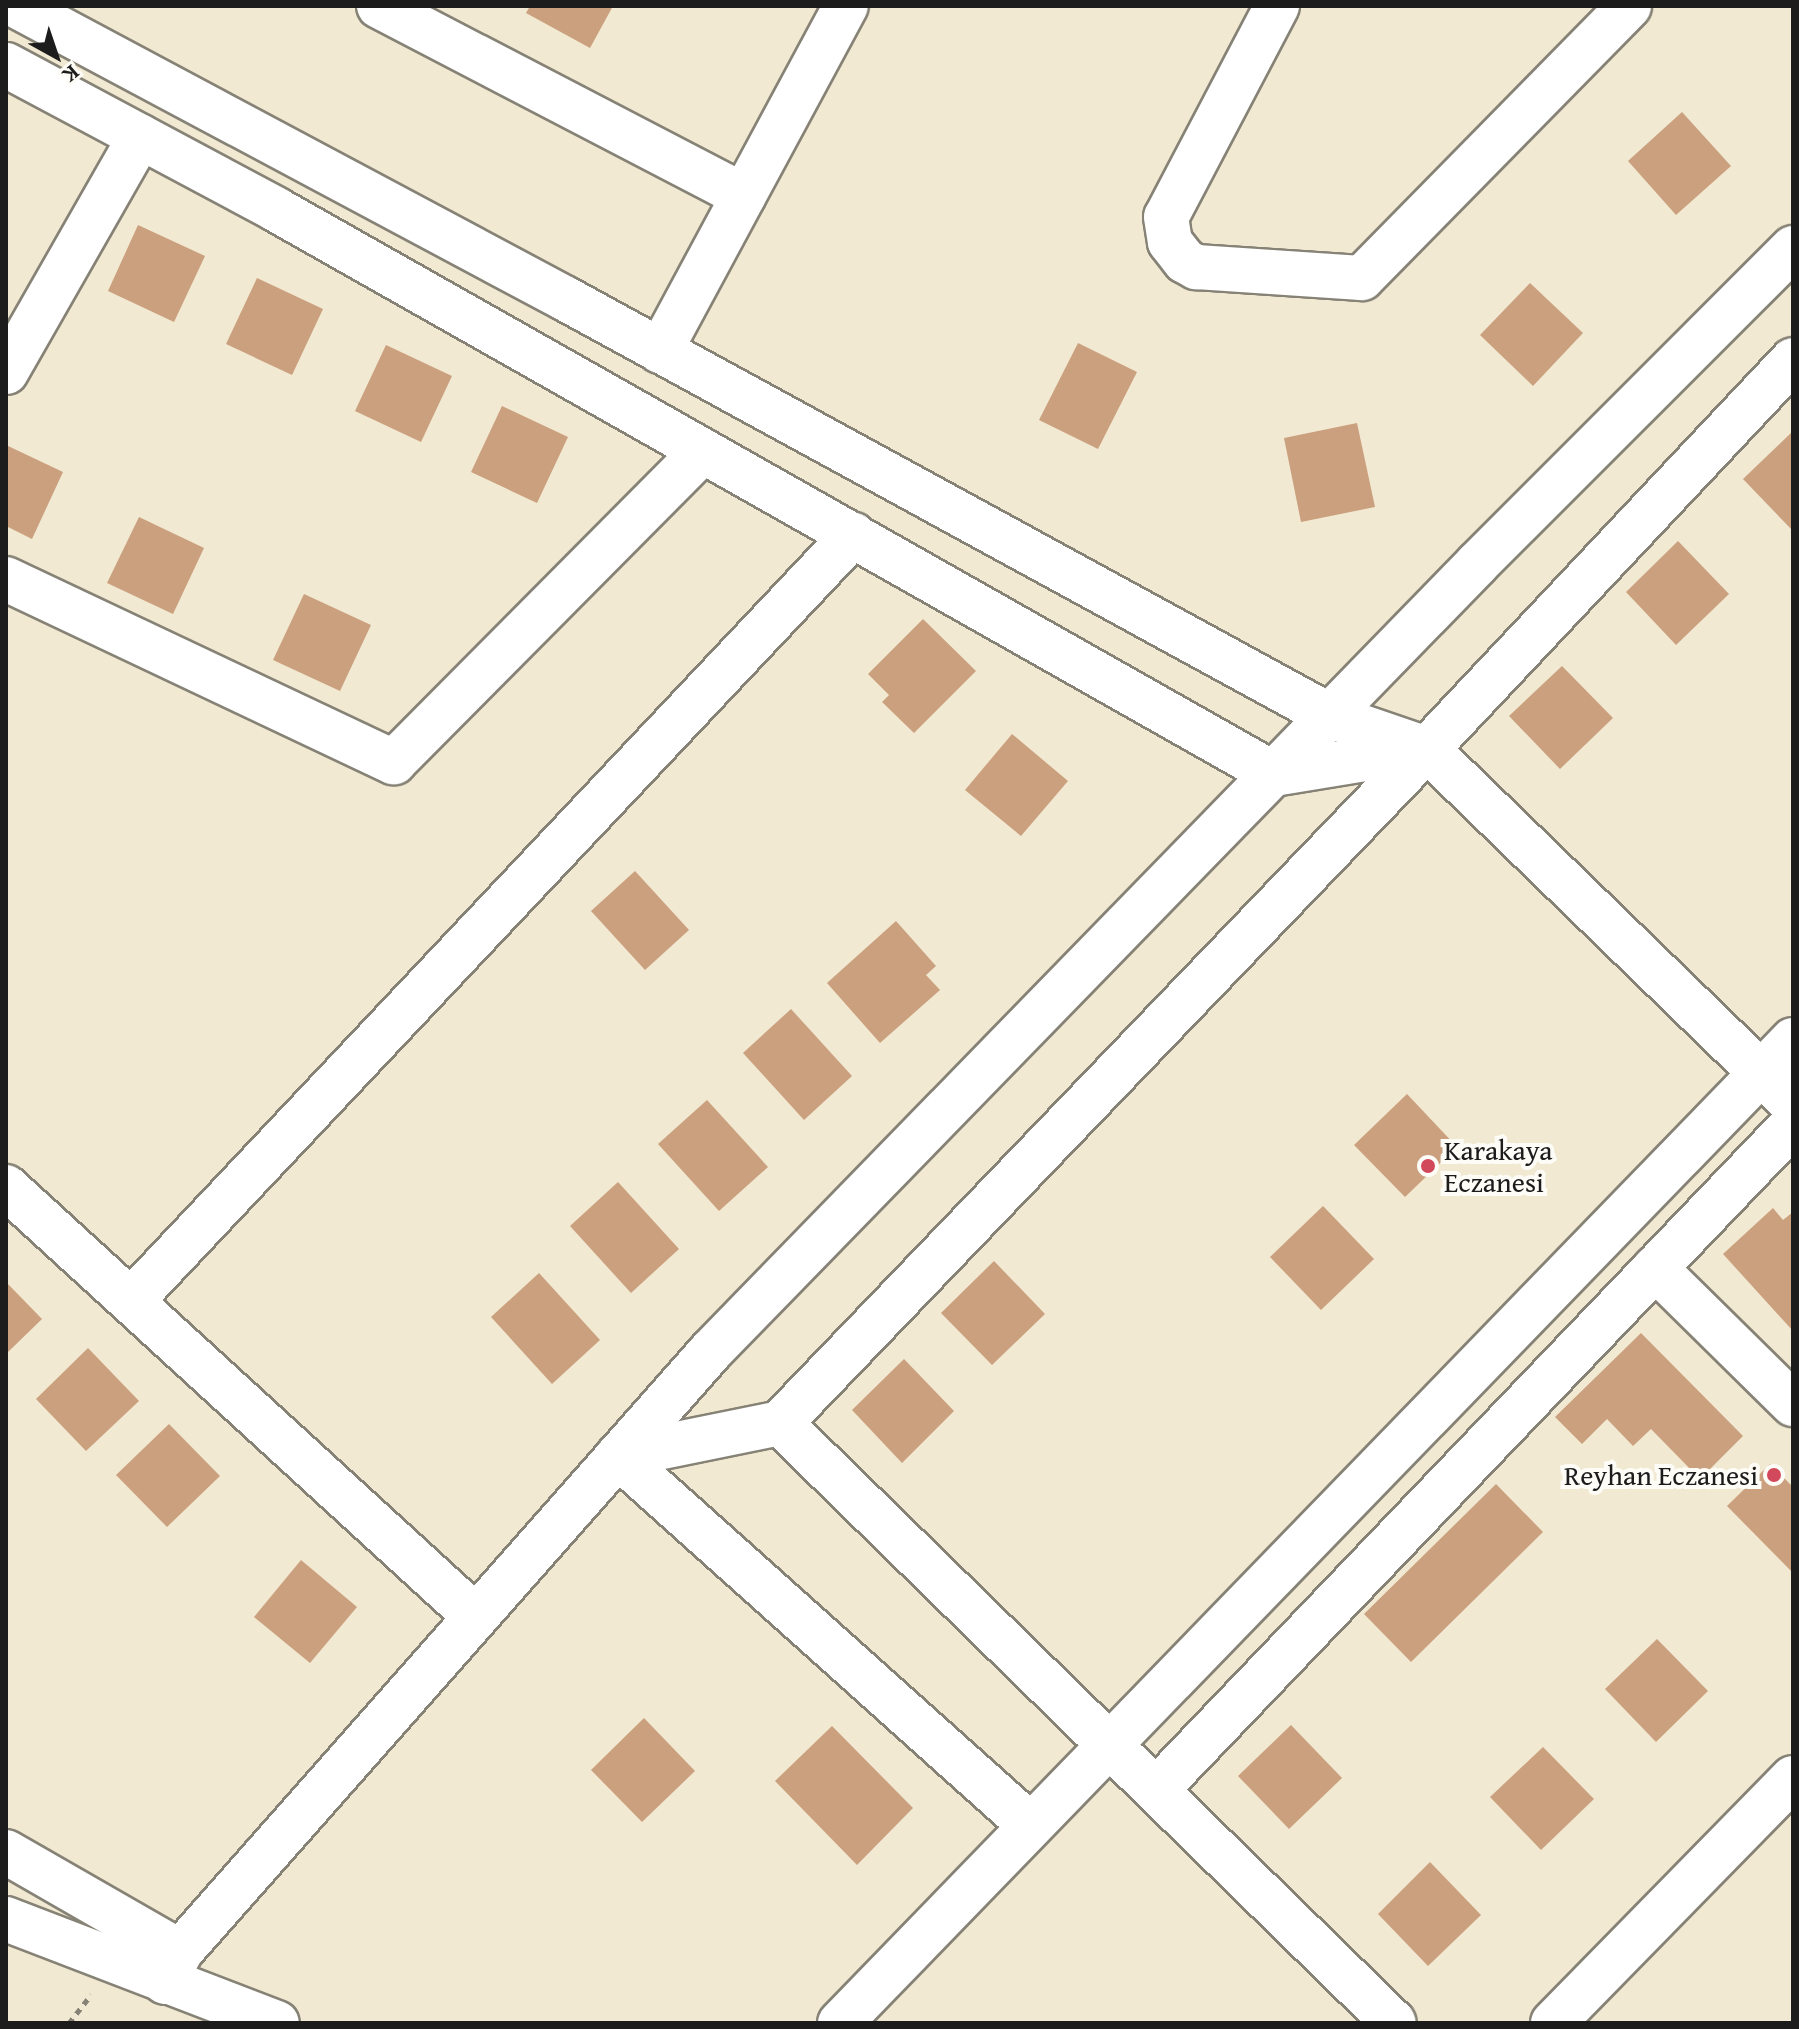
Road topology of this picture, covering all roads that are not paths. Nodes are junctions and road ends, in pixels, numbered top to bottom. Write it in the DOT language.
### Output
graph roads {
  1 [pos="17,6"];
  2 [pos="379,6"];
  3 [pos="846,6"];
  4 [pos="1277,6"];
  5 [pos="1629,6"];
  6 [pos="6,65"];
  7 [pos="140,137"];
  8 [pos="744,196"];
  9 [pos="1793,248"];
  10 [pos="660,351"];
  11 [pos="1793,360"];
  12 [pos="6,372"];
  13 [pos="703,451"];
  14 [pos="853,535"];
  15 [pos="6,579"];
  16 [pos="1330,716"];
  17 [pos="1427,749"];
  18 [pos="1274,774"];
  19 [pos="1793,1040"];
  20 [pos="1761,1073"];
  21 [pos="1793,1104"];
  22 [pos="1793,1124"];
  23 [pos="6,1187"];
  24 [pos="1655,1268"];
  25 [pos="131,1301"];
  26 [pos="1793,1404"];
  27 [pos="780,1423"];
  28 [pos="618,1456"];
  29 [pos="476,1617"];
  30 [pos="1110,1745"];
  31 [pos="1793,1778"];
  32 [pos="1156,1790"];
  33 [pos="1031,1826"];
  34 [pos="6,1852"];
  35 [pos="6,1919"];
  36 [pos="172,1967"];
  37 [pos="277,2023"];
  38 [pos="840,2023"];
  39 [pos="1394,2023"];
  40 [pos="1553,2023"];
  1 -- 10 [label="street"];
  2 -- 8 [label="street"];
  3 -- 8 [label="street"];
  4 -- 5 [label="street"];
  6 -- 7 [label="street"];
  7 -- 12 [label="street"];
  7 -- 13 [label="street"];
  8 -- 10 [label="street"];
  9 -- 16 [label="street"];
  10 -- 16 [label="street"];
  11 -- 17 [label="street"];
  13 -- 14 [label="street"];
  13 -- 15 [label="street"];
  14 -- 18 [label="street"];
  14 -- 25 [label="street"];
  16 -- 17 [label="street"];
  16 -- 18 [label="street"];
  17 -- 18 [label="street"];
  17 -- 20 [label="street"];
  17 -- 27 [label="street"];
  18 -- 28 [label="street"];
  19 -- 20 [label="street"];
  20 -- 21 [label="street"];
  20 -- 30 [label="street"];
  22 -- 24 [label="street"];
  23 -- 25 [label="street"];
  24 -- 26 [label="street"];
  24 -- 32 [label="street"];
  25 -- 29 [label="street"];
  27 -- 28 [label="street"];
  27 -- 30 [label="street"];
  28 -- 29 [label="street"];
  28 -- 33 [label="street"];
  29 -- 36 [label="street"];
  30 -- 32 [label="street"];
  30 -- 33 [label="street"];
  31 -- 40 [label="street"];
  32 -- 39 [label="street"];
  33 -- 38 [label="street"];
  34 -- 36 [label="street"];
  35 -- 36 [label="street"];
  36 -- 37 [label="street"];
}
